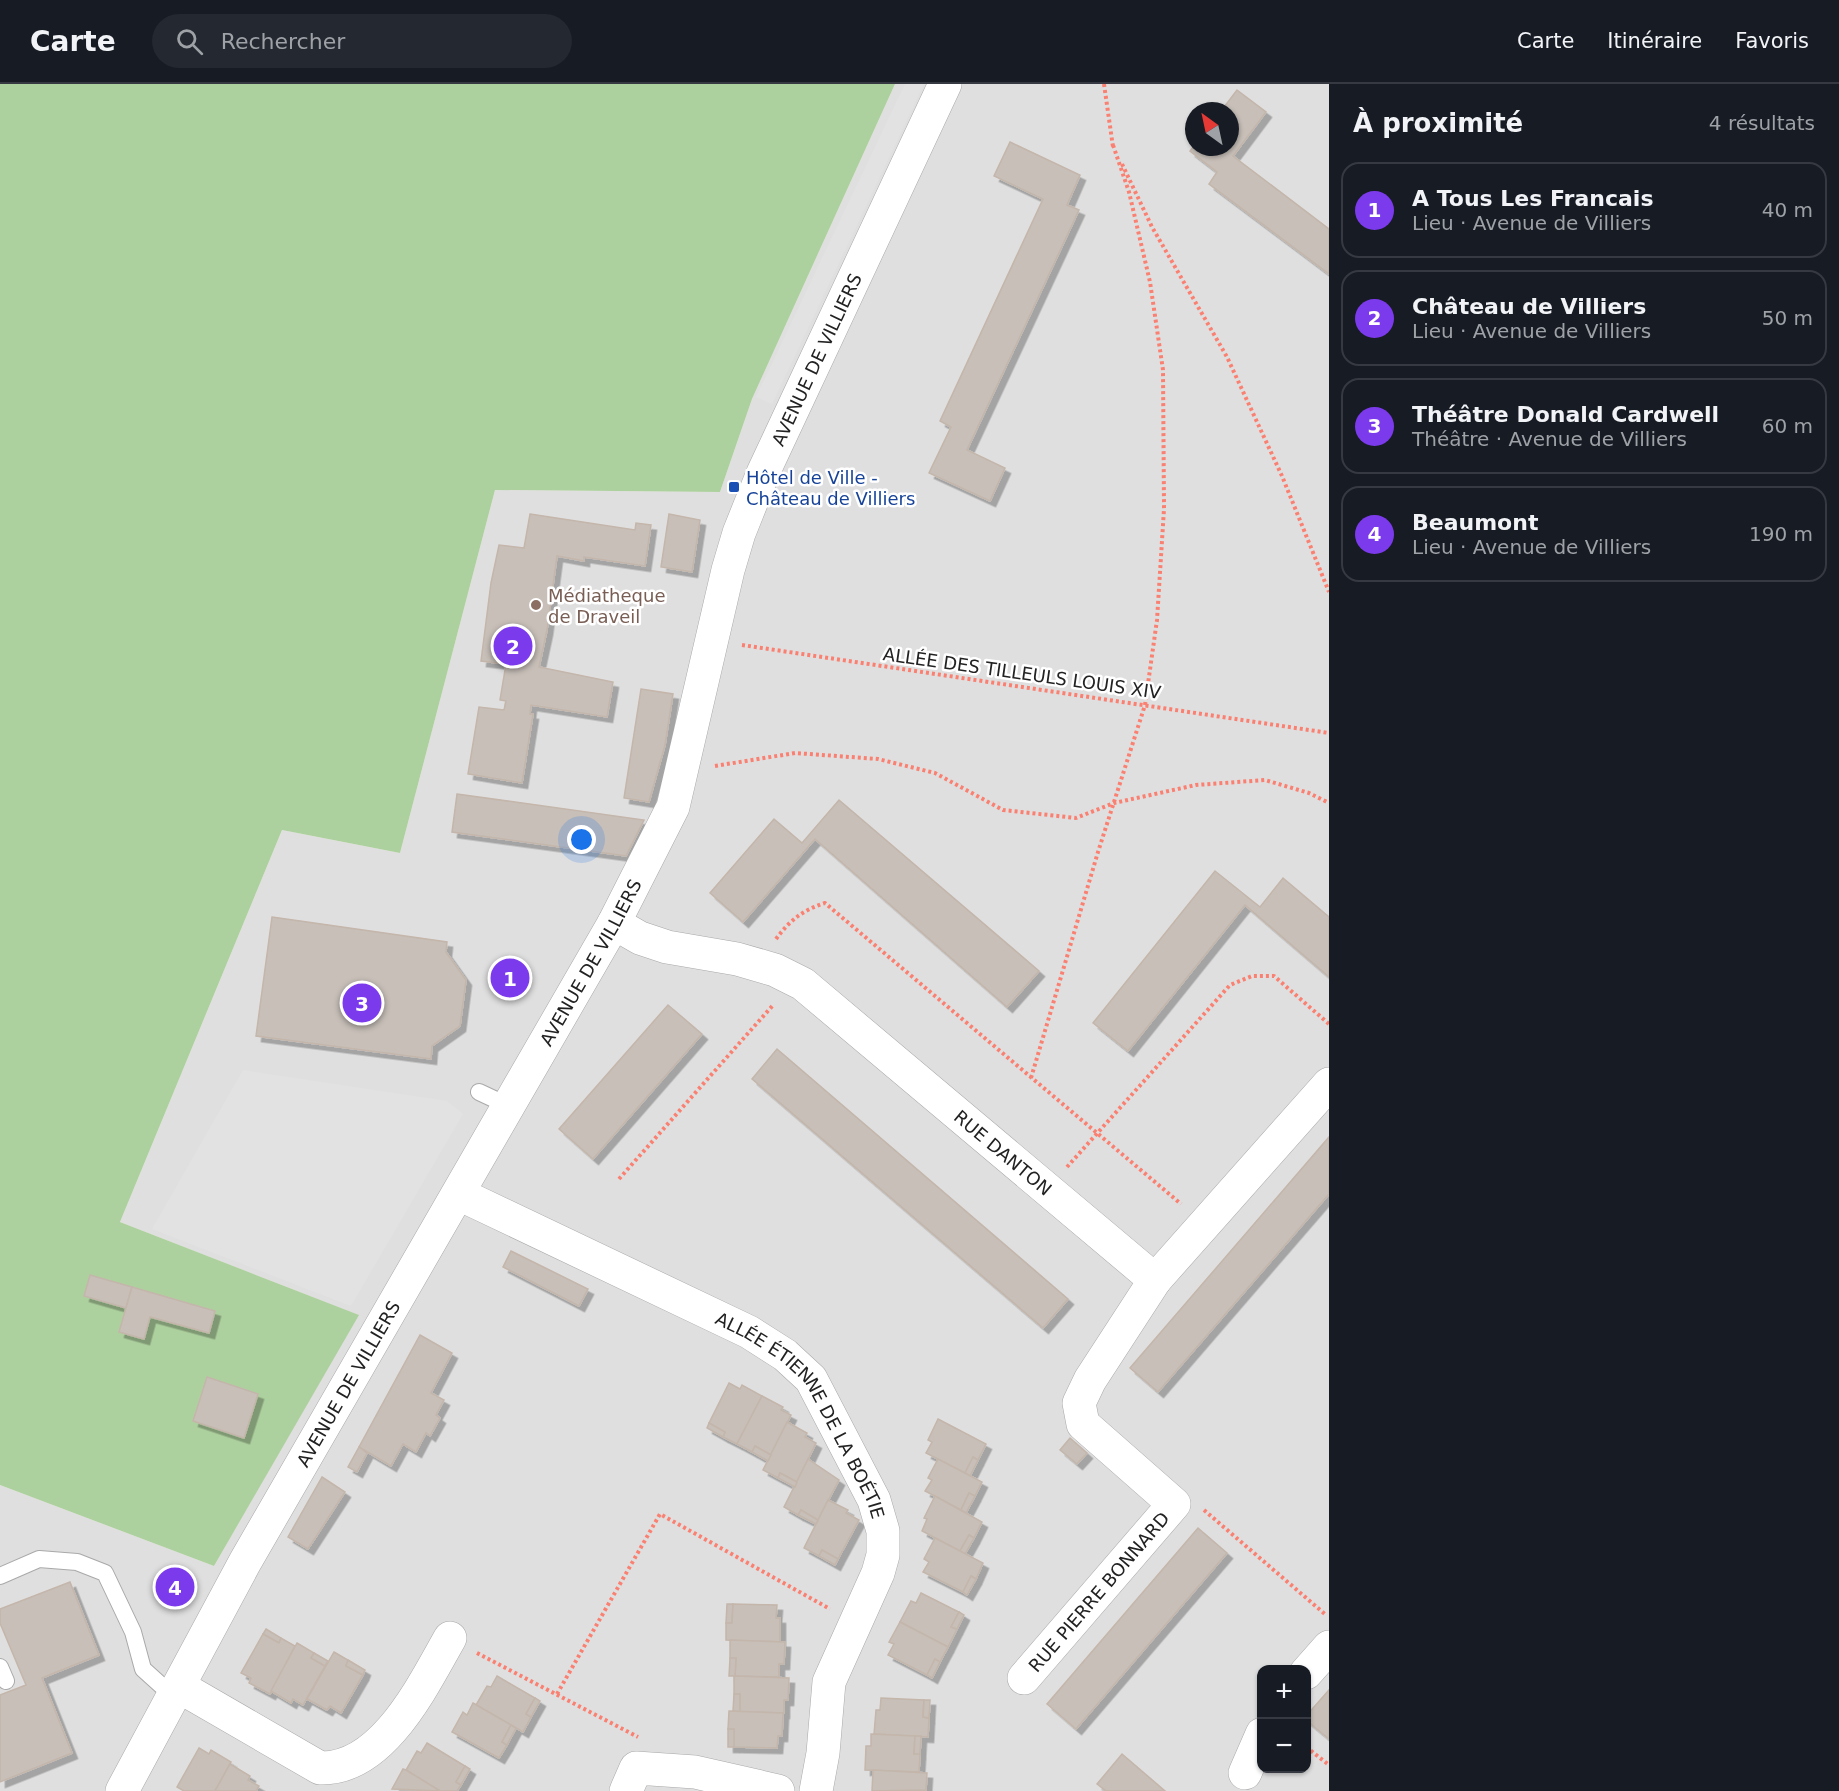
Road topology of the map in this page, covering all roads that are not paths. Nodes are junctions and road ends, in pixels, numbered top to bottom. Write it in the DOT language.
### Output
graph roads {
  1 [pos="945,84"];
  2 [pos="614,923"];
  3 [pos="1329,1084"];
  4 [pos="479,1092"];
  5 [pos="509,1106"];
  6 [pos="459,1194"];
  7 [pos="1155,1280"];
  8 [pos="0,1576"];
  9 [pos="450,1638"];
  10 [pos="1329,1647"];
  11 [pos="1311,1667"];
  12 [pos="1024,1678"];
  13 [pos="177,1692"];
  14 [pos="1257,1745"];
  15 [pos="1245,1773"];
  16 [pos="322,1779"];
  17 [pos="122,1791"];
  18 [pos="626,1791"];
  19 [pos="778,1791"];
  20 [pos="816,1791"];
  1 -- 2 [label="street, AVENUE DE VILLIERS"];
  2 -- 5 [label="street, AVENUE DE VILLIERS"];
  2 -- 7 [label="street, RUE DANTON"];
  3 -- 7 [label="street"];
  4 -- 5 [label="lane"];
  5 -- 6 [label="street, AVENUE DE VILLIERS"];
  6 -- 13 [label="street, AVENUE DE VILLIERS"];
  6 -- 20 [label="street, ALLÉE ÉTIENNE DE LA BOÉTIE"];
  7 -- 12 [label="street, RUE PIERRE BONNARD"];
  8 -- 13 [label="lane"];
  9 -- 16 [label="street"];
  10 -- 11 [label="street"];
  13 -- 16 [label="street"];
  13 -- 17 [label="street, AVENUE DE VILLIERS"];
  14 -- 15 [label="street"];
  18 -- 19 [label="street"];
}
